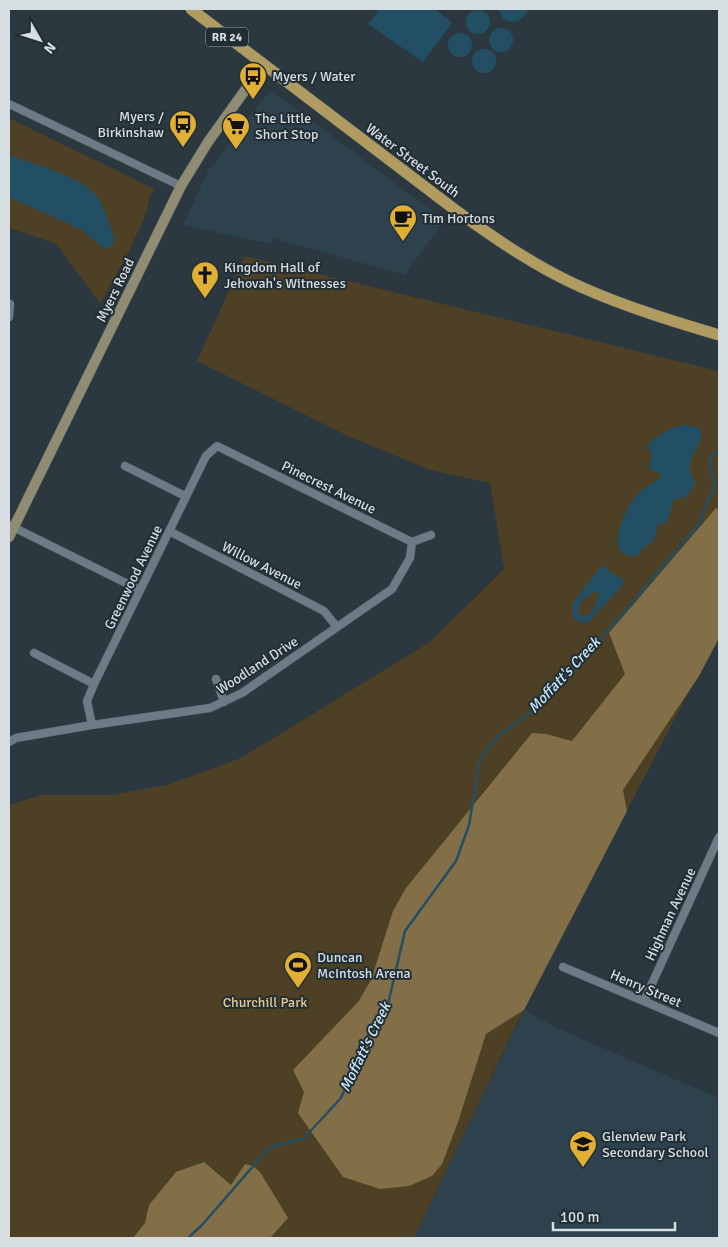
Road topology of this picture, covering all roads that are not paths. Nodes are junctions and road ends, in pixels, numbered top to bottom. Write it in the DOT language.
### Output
graph roads {
  1 [pos="191,9"];
  2 [pos="263,65"];
  3 [pos="9,104"];
  4 [pos="181,186"];
  5 [pos="10,304"];
  6 [pos="9,317"];
  7 [pos="719,335"];
  8 [pos="217,446"];
  9 [pos="125,466"];
  10 [pos="185,496"];
  11 [pos="11,526"];
  12 [pos="169,531"];
  13 [pos="431,535"];
  14 [pos="9,537"];
  15 [pos="412,542"];
  16 [pos="140,590"];
  17 [pos="337,627"];
  18 [pos="34,653"];
  19 [pos="216,679"];
  20 [pos="94,684"];
  21 [pos="224,702"];
  22 [pos="92,725"];
  23 [pos="9,742"];
  24 [pos="719,837"];
  25 [pos="563,967"];
  26 [pos="644,1001"];
  27 [pos="719,1034"];
  1 -- 2 [label="main road, Water Street South / RR 24"];
  2 -- 4 [label="main road, Myers Road"];
  2 -- 7 [label="main road, Water Street South / RR 24"];
  3 -- 4 [label="street"];
  4 -- 11 [label="main road, Myers Road"];
  5 -- 6 [label="street"];
  8 -- 10 [label="street, Greenwood Avenue"];
  8 -- 15 [label="street, Pinecrest Avenue"];
  9 -- 10 [label="street"];
  10 -- 12 [label="street, Greenwood Avenue"];
  11 -- 14 [label="main road, Myers Road"];
  11 -- 16 [label="street"];
  12 -- 16 [label="street, Greenwood Avenue"];
  12 -- 17 [label="street, Willow Avenue"];
  13 -- 15 [label="street"];
  15 -- 17 [label="street, Woodland Drive"];
  16 -- 20 [label="street, Greenwood Avenue"];
  17 -- 21 [label="street, Woodland Drive"];
  18 -- 20 [label="street"];
  19 -- 21 [label="street"];
  20 -- 22 [label="street, Greenwood Avenue"];
  21 -- 22 [label="street, Woodland Drive"];
  22 -- 23 [label="street, Woodland Drive"];
  24 -- 26 [label="street, Highman Avenue"];
  25 -- 26 [label="street, Henry Street"];
  26 -- 27 [label="street, Henry Street"];
}
